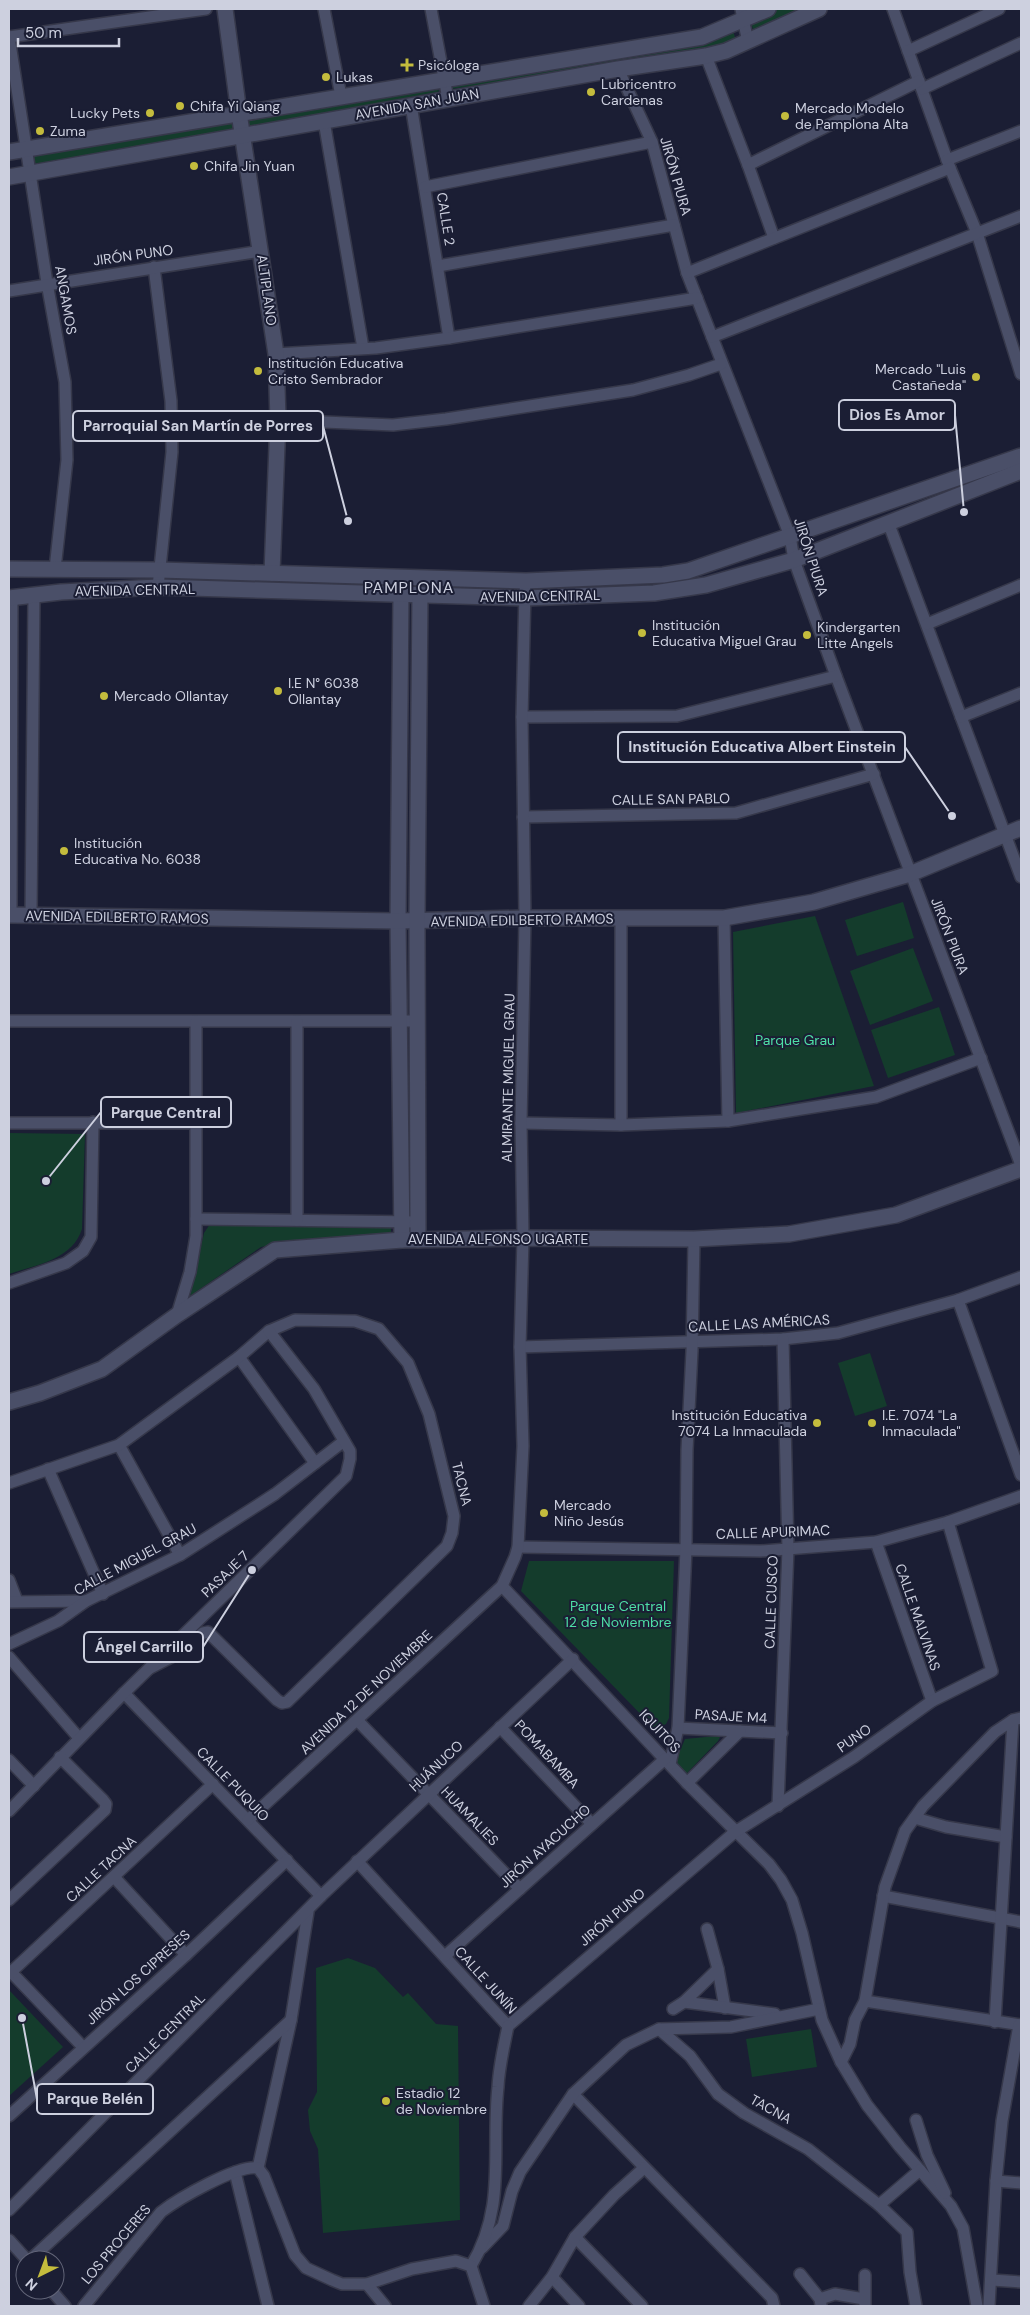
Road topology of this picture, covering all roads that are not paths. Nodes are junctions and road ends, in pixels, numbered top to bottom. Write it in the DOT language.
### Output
graph roads {
  1 [pos="206,9"];
  2 [pos="225,9"];
  3 [pos="324,9"];
  4 [pos="431,9"];
  5 [pos="768,9"];
  6 [pos="819,9"];
  7 [pos="893,9"];
  8 [pos="999,9"];
  9 [pos="742,14"];
  10 [pos="9,37"];
  11 [pos="748,42"];
  12 [pos="1021,42"];
  13 [pos="908,51"];
  14 [pos="706,56"];
  15 [pos="618,69"];
  16 [pos="444,78"];
  17 [pos="920,85"];
  18 [pos="341,96"];
  19 [pos="448,99"];
  20 [pos="411,105"];
  21 [pos="239,113"];
  22 [pos="324,121"];
  23 [pos="1021,131"];
  24 [pos="242,136"];
  25 [pos="652,142"];
  26 [pos="28,149"];
  27 [pos="9,152"];
  28 [pos="949,164"];
  29 [pos="748,165"];
  30 [pos="31,174"];
  31 [pos="9,177"];
  32 [pos="425,187"];
  33 [pos="1021,216"];
  34 [pos="674,225"];
  35 [pos="977,233"];
  36 [pos="774,238"];
  37 [pos="262,251"];
  38 [pos="438,266"];
  39 [pos="154,268"];
  40 [pos="687,272"];
  41 [pos="47,283"];
  42 [pos="9,291"];
  43 [pos="697,298"];
  44 [pos="712,337"];
  45 [pos="449,338"];
  46 [pos="363,348"];
  47 [pos="276,354"];
  48 [pos="722,364"];
  49 [pos="1021,374"];
  50 [pos="278,420"];
  51 [pos="1021,456"];
  52 [pos="1021,471"];
  53 [pos="888,522"];
  54 [pos="790,536"];
  55 [pos="794,560"];
  56 [pos="9,569"];
  57 [pos="55,569"];
  58 [pos="160,570"];
  59 [pos="272,572"];
  60 [pos="526,581"];
  61 [pos="1021,585"];
  62 [pos="158,587"];
  63 [pos="401,594"];
  64 [pos="420,594"];
  65 [pos="34,595"];
  66 [pos="11,598"];
  67 [pos="525,598"];
  68 [pos="927,624"];
  69 [pos="836,676"];
  70 [pos="1021,693"];
  71 [pos="961,716"];
  72 [pos="522,717"];
  73 [pos="399,768"];
  74 [pos="418,770"];
  75 [pos="874,774"];
  76 [pos="523,817"];
  77 [pos="1021,828"];
  78 [pos="1005,835"];
  79 [pos="910,874"];
  80 [pos="1021,877"];
  81 [pos="10,915"];
  82 [pos="30,916"];
  83 [pos="525,918"];
  84 [pos="620,918"];
  85 [pos="724,918"];
  86 [pos="398,921"];
  87 [pos="417,921"];
  88 [pos="9,1021"];
  89 [pos="399,1021"];
  90 [pos="196,1022"];
  91 [pos="297,1022"];
  92 [pos="417,1022"];
  93 [pos="981,1058"];
  94 [pos="728,1121"];
  95 [pos="93,1122"];
  96 [pos="9,1123"];
  97 [pos="196,1123"];
  98 [pos="522,1123"];
  99 [pos="621,1125"];
  100 [pos="1021,1167"];
  101 [pos="196,1218"];
  102 [pos="297,1220"];
  103 [pos="410,1222"];
  104 [pos="523,1238"];
  105 [pos="694,1239"];
  106 [pos="402,1240"];
  107 [pos="418,1240"];
  108 [pos="1021,1277"];
  109 [pos="9,1284"];
  110 [pos="958,1300"];
  111 [pos="176,1315"];
  112 [pos="269,1331"];
  113 [pos="783,1339"];
  114 [pos="691,1342"];
  115 [pos="520,1347"];
  116 [pos="239,1357"];
  117 [pos="9,1402"];
  118 [pos="344,1441"];
  119 [pos="119,1445"];
  120 [pos="1018,1453"];
  121 [pos="315,1463"];
  122 [pos="48,1469"];
  123 [pos="1021,1475"];
  124 [pos="9,1483"];
  125 [pos="1021,1496"];
  126 [pos="948,1522"];
  127 [pos="876,1542"];
  128 [pos="518,1547"];
  129 [pos="686,1549"];
  130 [pos="788,1549"];
  131 [pos="180,1555"];
  132 [pos="9,1580"];
  133 [pos="502,1586"];
  134 [pos="103,1594"];
  135 [pos="13,1602"];
  136 [pos="86,1602"];
  137 [pos="9,1644"];
  138 [pos="9,1657"];
  139 [pos="573,1659"];
  140 [pos="150,1668"];
  141 [pos="124,1693"];
  142 [pos="932,1701"];
  143 [pos="1019,1719"];
  144 [pos="358,1721"];
  145 [pos="500,1727"];
  146 [pos="678,1728"];
  147 [pos="740,1731"];
  148 [pos="782,1733"];
  149 [pos="79,1738"];
  150 [pos="60,1757"];
  151 [pos="9,1760"];
  152 [pos="667,1762"];
  153 [pos="687,1783"];
  154 [pos="212,1784"];
  155 [pos="34,1786"];
  156 [pos="428,1795"];
  157 [pos="778,1806"];
  158 [pos="9,1811"];
  159 [pos="915,1818"];
  160 [pos="248,1820"];
  161 [pos="592,1824"];
  162 [pos="735,1832"];
  163 [pos="1006,1837"];
  164 [pos="287,1860"];
  165 [pos="357,1861"];
  166 [pos="114,1877"];
  167 [pos="520,1889"];
  168 [pos="321,1896"];
  169 [pos="884,1896"];
  170 [pos="9,1900"];
  171 [pos="308,1912"];
  172 [pos="1001,1919"];
  173 [pos="1021,1922"];
  174 [pos="707,1929"];
  175 [pos="186,1956"];
  176 [pos="445,1956"];
  177 [pos="718,1969"];
  178 [pos="10,1973"];
  179 [pos="865,2001"];
  180 [pos="684,2002"];
  181 [pos="725,2008"];
  182 [pos="673,2009"];
  183 [pos="819,2009"];
  184 [pos="790,2015"];
  185 [pos="291,2020"];
  186 [pos="995,2022"];
  187 [pos="1020,2025"];
  188 [pos="508,2026"];
  189 [pos="659,2029"];
  190 [pos="83,2047"];
  191 [pos="841,2062"];
  192 [pos="573,2094"];
  193 [pos="9,2116"];
  194 [pos="916,2120"];
  195 [pos="258,2168"];
  196 [pos="644,2168"];
  197 [pos="920,2170"];
  198 [pos="235,2172"];
  199 [pos="996,2181"];
  200 [pos="1021,2183"];
  201 [pos="879,2205"];
  202 [pos="951,2206"];
  203 [pos="9,2209"];
  204 [pos="575,2237"];
  205 [pos="9,2240"];
  206 [pos="482,2248"];
  207 [pos="18,2250"];
  208 [pos="39,2250"];
  209 [pos="471,2266"];
  210 [pos="800,2274"];
  211 [pos="865,2275"];
  212 [pos="552,2277"];
  213 [pos="992,2280"];
  214 [pos="1021,2282"];
  215 [pos="367,2284"];
  216 [pos="821,2303"];
  217 [pos="865,2303"];
  218 [pos="770,2304"];
  219 [pos="84,2306"];
  220 [pos="268,2306"];
  221 [pos="386,2306"];
  222 [pos="484,2306"];
  223 [pos="529,2306"];
  224 [pos="579,2306"];
  225 [pos="642,2306"];
  226 [pos="916,2306"];
  227 [pos="977,2306"];
  228 [pos="989,2306"];
  1 -- 10 [label="street"];
  2 -- 21 [label="street, ALTIPLANO"];
  3 -- 18 [label="street"];
  4 -- 16 [label="street"];
  5 -- 9 [label="street, AVENIDA SAN JUAN"];
  6 -- 11 [label="street, AVENIDA SAN JUAN"];
  7 -- 13 [label="street"];
  8 -- 13 [label="street"];
  9 -- 11 [label="street"];
  9 -- 16 [label="street, AVENIDA SAN JUAN"];
  10 -- 26 [label="street, ANGAMOS"];
  11 -- 14 [label="street, AVENIDA SAN JUAN"];
  12 -- 17 [label="street"];
  13 -- 17 [label="street"];
  14 -- 15 [label="street, AVENIDA SAN JUAN"];
  14 -- 29 [label="street"];
  15 -- 19 [label="street, AVENIDA SAN JUAN"];
  15 -- 25 [label="street, JIRÓN PIURA"];
  16 -- 18 [label="street, AVENIDA SAN JUAN"];
  16 -- 19 [label="street"];
  17 -- 28 [label="street"];
  17 -- 29 [label="street"];
  18 -- 21 [label="street, AVENIDA SAN JUAN"];
  19 -- 20 [label="street, AVENIDA SAN JUAN"];
  20 -- 22 [label="street, AVENIDA SAN JUAN"];
  20 -- 32 [label="street, CALLE 2"];
  21 -- 24 [label="street, ALTIPLANO"];
  21 -- 26 [label="street, AVENIDA SAN JUAN"];
  22 -- 24 [label="street, AVENIDA SAN JUAN"];
  22 -- 46 [label="street"];
  23 -- 28 [label="street"];
  24 -- 30 [label="street, AVENIDA SAN JUAN"];
  24 -- 37 [label="street, ALTIPLANO"];
  25 -- 32 [label="street"];
  25 -- 34 [label="street, JIRÓN PIURA"];
  26 -- 27 [label="street, AVENIDA SAN JUAN"];
  26 -- 30 [label="street, ANGAMOS"];
  28 -- 35 [label="street"];
  28 -- 36 [label="street"];
  29 -- 36 [label="street"];
  30 -- 31 [label="street, AVENIDA SAN JUAN"];
  30 -- 41 [label="street, ANGAMOS"];
  32 -- 38 [label="street, CALLE 2"];
  33 -- 35 [label="street"];
  34 -- 38 [label="street"];
  34 -- 40 [label="street, JIRÓN PIURA"];
  35 -- 44 [label="street"];
  35 -- 49 [label="street"];
  36 -- 40 [label="street"];
  37 -- 39 [label="street, JIRÓN PUNO"];
  37 -- 47 [label="street, ALTIPLANO"];
  38 -- 45 [label="street, CALLE 2"];
  39 -- 41 [label="street, JIRÓN PUNO"];
  39 -- 58 [label="street"];
  40 -- 43 [label="street, JIRÓN PIURA"];
  41 -- 42 [label="street, JIRÓN PUNO"];
  41 -- 57 [label="street, ANGAMOS"];
  43 -- 44 [label="street, JIRÓN PIURA"];
  43 -- 45 [label="street"];
  44 -- 48 [label="street, JIRÓN PIURA"];
  45 -- 46 [label="street"];
  46 -- 47 [label="street"];
  47 -- 50 [label="street, ALTIPLANO"];
  48 -- 50 [label="street"];
  48 -- 54 [label="street, JIRÓN PIURA"];
  50 -- 59 [label="street, ALTIPLANO"];
  51 -- 54 [label="street, AVENIDA CENTRAL"];
  52 -- 53 [label="street, AVENIDA CENTRAL"];
  53 -- 55 [label="street, AVENIDA CENTRAL"];
  53 -- 68 [label="street"];
  54 -- 55 [label="street, JIRÓN PIURA"];
  54 -- 60 [label="street, AVENIDA CENTRAL"];
  55 -- 67 [label="street, AVENIDA CENTRAL"];
  55 -- 69 [label="street, JIRÓN PIURA"];
  56 -- 57 [label="street, AVENIDA CENTRAL"];
  57 -- 58 [label="street, AVENIDA CENTRAL"];
  58 -- 59 [label="street, AVENIDA CENTRAL"];
  58 -- 62 [label="street"];
  59 -- 60 [label="street, AVENIDA CENTRAL"];
  60 -- 67 [label="street, ALMIRANTE MIGUEL GRAU"];
  61 -- 68 [label="street"];
  62 -- 63 [label="street, AVENIDA CENTRAL"];
  62 -- 65 [label="street, AVENIDA CENTRAL"];
  63 -- 64 [label="street, AVENIDA CENTRAL"];
  63 -- 73 [label="street"];
  64 -- 67 [label="street, AVENIDA CENTRAL"];
  64 -- 74 [label="street"];
  65 -- 66 [label="street, AVENIDA CENTRAL"];
  65 -- 82 [label="street"];
  66 -- 81 [label="street"];
  67 -- 72 [label="street, ALMIRANTE MIGUEL GRAU"];
  68 -- 71 [label="street"];
  69 -- 72 [label="street"];
  69 -- 75 [label="street, JIRÓN PIURA"];
  70 -- 71 [label="street"];
  71 -- 78 [label="street"];
  72 -- 76 [label="street, ALMIRANTE MIGUEL GRAU"];
  73 -- 74 [label="street"];
  73 -- 86 [label="street"];
  74 -- 87 [label="street"];
  75 -- 76 [label="street, CALLE SAN PABLO"];
  75 -- 79 [label="street, JIRÓN PIURA"];
  76 -- 83 [label="street, ALMIRANTE MIGUEL GRAU"];
  77 -- 78 [label="street, AVENIDA EDILBERTO RAMOS"];
  78 -- 79 [label="street, AVENIDA EDILBERTO RAMOS"];
  78 -- 80 [label="street"];
  79 -- 85 [label="street, AVENIDA EDILBERTO RAMOS"];
  79 -- 93 [label="street, JIRÓN PIURA"];
  81 -- 82 [label="street, AVENIDA EDILBERTO RAMOS"];
  82 -- 86 [label="street, AVENIDA EDILBERTO RAMOS"];
  83 -- 84 [label="street, AVENIDA EDILBERTO RAMOS"];
  83 -- 87 [label="street, AVENIDA EDILBERTO RAMOS"];
  83 -- 98 [label="street, ALMIRANTE MIGUEL GRAU"];
  84 -- 85 [label="street, AVENIDA EDILBERTO RAMOS"];
  84 -- 99 [label="street"];
  85 -- 94 [label="street"];
  86 -- 87 [label="street, AVENIDA EDILBERTO RAMOS"];
  86 -- 89 [label="street"];
  87 -- 92 [label="street"];
  88 -- 90 [label="street"];
  89 -- 91 [label="street"];
  89 -- 92 [label="street"];
  89 -- 103 [label="street"];
  90 -- 91 [label="street"];
  90 -- 97 [label="street"];
  91 -- 102 [label="street"];
  92 -- 103 [label="street"];
  93 -- 94 [label="street"];
  93 -- 100 [label="street, JIRÓN PIURA"];
  94 -- 99 [label="street"];
  95 -- 96 [label="street"];
  95 -- 97 [label="street"];
  95 -- 109 [label="street"];
  97 -- 101 [label="street"];
  98 -- 99 [label="street"];
  98 -- 104 [label="street, ALMIRANTE MIGUEL GRAU"];
  100 -- 105 [label="street, AVENIDA ALFONSO UGARTE"];
  101 -- 102 [label="street"];
  101 -- 111 [label="street"];
  102 -- 103 [label="street"];
  103 -- 106 [label="street"];
  103 -- 107 [label="street"];
  104 -- 105 [label="street, AVENIDA ALFONSO UGARTE"];
  104 -- 107 [label="street, AVENIDA ALFONSO UGARTE"];
  104 -- 115 [label="street, ALMIRANTE MIGUEL GRAU"];
  105 -- 114 [label="street"];
  106 -- 107 [label="street, AVENIDA ALFONSO UGARTE"];
  106 -- 111 [label="street, AVENIDA ALFONSO UGARTE"];
  108 -- 110 [label="street, CALLE LAS AMÉRICAS"];
  110 -- 113 [label="street, CALLE LAS AMÉRICAS"];
  110 -- 120 [label="street"];
  111 -- 117 [label="street, AVENIDA ALFONSO UGARTE"];
  112 -- 116 [label="street, TACNA"];
  112 -- 118 [label="street"];
  112 -- 140 [label="street, TACNA"];
  113 -- 114 [label="street, CALLE LAS AMÉRICAS"];
  113 -- 130 [label="street, CALLE CUSCO"];
  114 -- 115 [label="street, CALLE LAS AMÉRICAS"];
  114 -- 129 [label="street"];
  115 -- 128 [label="street, ALMIRANTE MIGUEL GRAU"];
  116 -- 119 [label="street, TACNA"];
  116 -- 121 [label="street"];
  118 -- 121 [label="street, CALLE MIGUEL GRAU"];
  118 -- 140 [label="street, PASAJE 7"];
  119 -- 122 [label="street, TACNA"];
  119 -- 131 [label="street"];
  120 -- 123 [label="street"];
  121 -- 131 [label="street, CALLE MIGUEL GRAU"];
  122 -- 124 [label="street, TACNA"];
  122 -- 134 [label="street"];
  125 -- 126 [label="street, CALLE APURIMAC"];
  126 -- 127 [label="street, CALLE APURIMAC"];
  126 -- 142 [label="street, PUNO"];
  127 -- 130 [label="street, CALLE APURIMAC"];
  127 -- 142 [label="street, CALLE MALVINAS"];
  128 -- 129 [label="street, CALLE APURIMAC"];
  128 -- 133 [label="street, ALMIRANTE MIGUEL GRAU"];
  129 -- 130 [label="street, CALLE APURIMAC"];
  129 -- 146 [label="street"];
  130 -- 148 [label="street, CALLE CUSCO"];
  131 -- 134 [label="street, CALLE MIGUEL GRAU"];
  132 -- 135 [label="street"];
  133 -- 139 [label="street, IQUITOS"];
  133 -- 144 [label="street, AVENIDA 12 DE NOVIEMBRE"];
  134 -- 136 [label="street, CALLE MIGUEL GRAU"];
  135 -- 136 [label="street"];
  136 -- 137 [label="street, CALLE MIGUEL GRAU"];
  138 -- 149 [label="street"];
  139 -- 145 [label="street, HUÁNUCO"];
  139 -- 152 [label="street, IQUITOS"];
  140 -- 141 [label="street, PASAJE 7"];
  141 -- 149 [label="street, PASAJE 7"];
  141 -- 154 [label="street, CALLE PUQUIO"];
  142 -- 157 [label="street, PUNO"];
  143 -- 159 [label="street"];
  143 -- 163 [label="street"];
  144 -- 156 [label="street, HUAMALIES"];
  144 -- 160 [label="street, AVENIDA 12 DE NOVIEMBRE"];
  145 -- 156 [label="street, HUÁNUCO"];
  145 -- 161 [label="street, POMABAMBA"];
  146 -- 147 [label="street, PASAJE M4"];
  146 -- 152 [label="street"];
  147 -- 148 [label="street, PASAJE M4"];
  147 -- 153 [label="street"];
  148 -- 157 [label="street, CALLE CUSCO"];
  149 -- 150 [label="street, PASAJE 7"];
  150 -- 155 [label="street, PASAJE 7"];
  150 -- 170 [label="street"];
  151 -- 155 [label="street"];
  152 -- 153 [label="street, IQUITOS"];
  152 -- 161 [label="street, JIRÓN AYACUCHO"];
  153 -- 162 [label="street, IQUITOS"];
  154 -- 160 [label="street, CALLE PUQUIO"];
  154 -- 166 [label="street, CALLE TACNA"];
  155 -- 158 [label="street, PASAJE 7"];
  156 -- 165 [label="street, HUÁNUCO"];
  156 -- 167 [label="street, HUAMALIES"];
  157 -- 162 [label="street, PUNO"];
  159 -- 163 [label="street"];
  159 -- 169 [label="street"];
  160 -- 164 [label="street, CALLE PUQUIO"];
  161 -- 167 [label="street, JIRÓN AYACUCHO"];
  162 -- 183 [label="street, IQUITOS"];
  162 -- 188 [label="street, JIRÓN PUNO"];
  163 -- 172 [label="street"];
  164 -- 168 [label="street, CALLE PUQUIO"];
  164 -- 175 [label="street, JIRÓN LOS CIPRESES"];
  165 -- 168 [label="street, HUÁNUCO"];
  165 -- 176 [label="street, CALLE JUNÍN"];
  166 -- 175 [label="street"];
  166 -- 178 [label="street, CALLE TACNA"];
  167 -- 176 [label="street, JIRÓN AYACUCHO"];
  168 -- 171 [label="street, CALLE CENTRAL"];
  169 -- 172 [label="street"];
  169 -- 179 [label="street"];
  171 -- 185 [label="street"];
  171 -- 203 [label="street, CALLE CENTRAL"];
  172 -- 173 [label="street"];
  172 -- 186 [label="street"];
  174 -- 177 [label="street"];
  175 -- 190 [label="street, JIRÓN LOS CIPRESES"];
  176 -- 188 [label="street, CALLE JUNÍN"];
  177 -- 180 [label="street"];
  177 -- 181 [label="street"];
  178 -- 190 [label="street"];
  179 -- 186 [label="street"];
  179 -- 191 [label="street"];
  180 -- 181 [label="street"];
  180 -- 182 [label="street"];
  181 -- 184 [label="street"];
  183 -- 184 [label="street"];
  183 -- 191 [label="street, IQUITOS"];
  184 -- 189 [label="street"];
  185 -- 195 [label="street"];
  185 -- 208 [label="street"];
  186 -- 187 [label="street"];
  187 -- 199 [label="street"];
  188 -- 206 [label="street, CALLE JUNÍN"];
  189 -- 192 [label="street"];
  189 -- 201 [label="street, TACNA"];
  190 -- 193 [label="street, JIRÓN LOS CIPRESES"];
  191 -- 197 [label="street, IQUITOS"];
  192 -- 196 [label="street"];
  192 -- 206 [label="street"];
  194 -- 202 [label="street"];
  195 -- 198 [label="street, LOS PROCERES"];
  195 -- 215 [label="street"];
  196 -- 204 [label="street"];
  196 -- 218 [label="street"];
  197 -- 201 [label="street"];
  197 -- 202 [label="street, IQUITOS"];
  198 -- 219 [label="street, LOS PROCERES"];
  198 -- 220 [label="street"];
  199 -- 200 [label="street"];
  199 -- 213 [label="street"];
  201 -- 226 [label="street, TACNA"];
  202 -- 227 [label="street"];
  204 -- 212 [label="street"];
  204 -- 225 [label="street"];
  205 -- 207 [label="street"];
  206 -- 209 [label="street, CALLE JUNÍN"];
  209 -- 215 [label="street"];
  209 -- 222 [label="street"];
  210 -- 216 [label="street"];
  211 -- 217 [label="street"];
  212 -- 223 [label="street"];
  212 -- 224 [label="street"];
  213 -- 214 [label="street"];
  213 -- 228 [label="street"];
  215 -- 221 [label="street"];
  216 -- 217 [label="street"];
}
